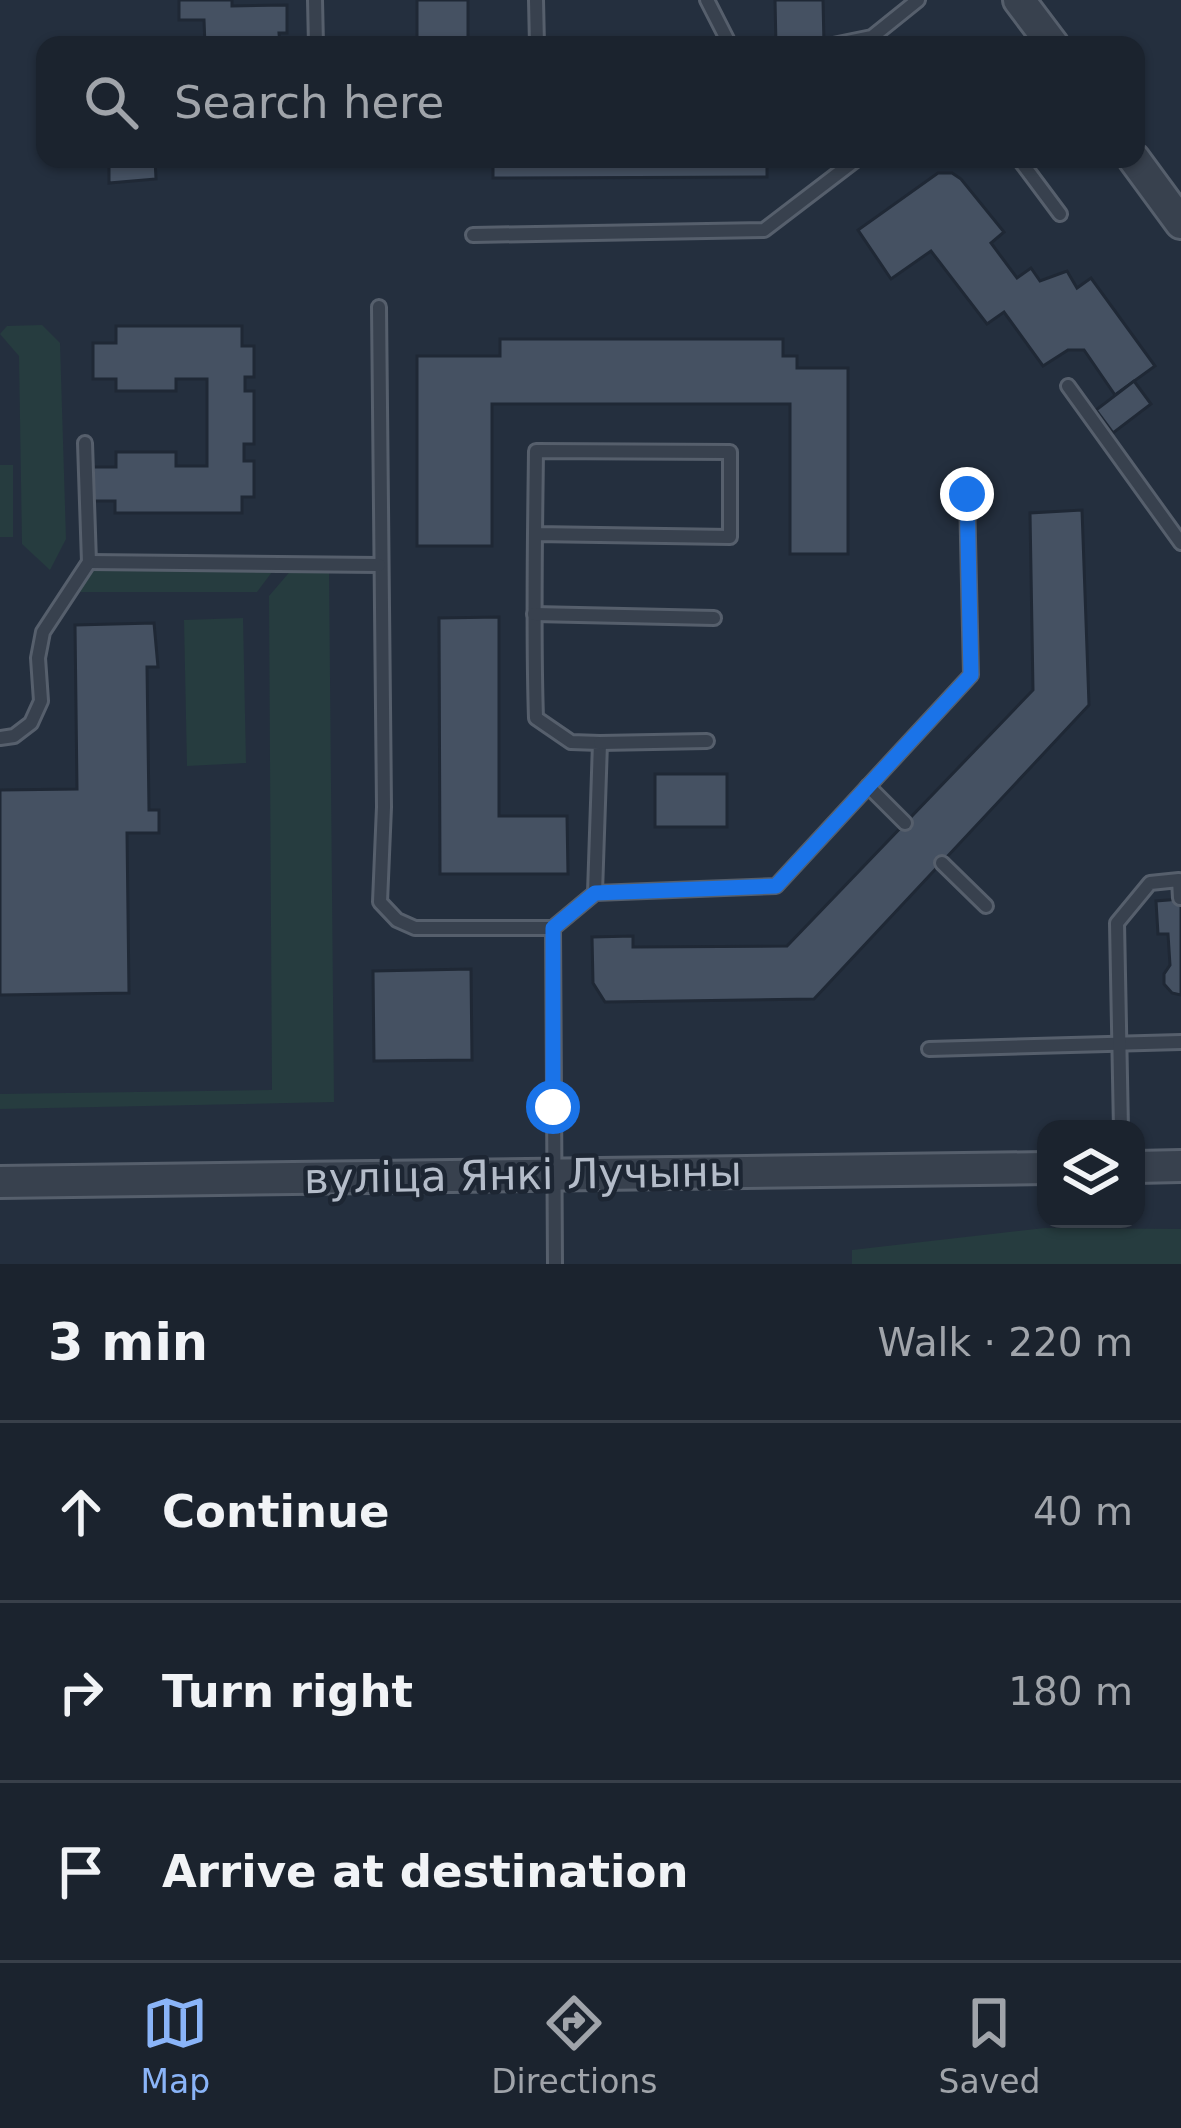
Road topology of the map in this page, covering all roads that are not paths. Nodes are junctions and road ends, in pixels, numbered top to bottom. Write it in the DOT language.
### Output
graph roads {
  1 [pos="315,0"];
  2 [pos="536,0"];
  3 [pos="707,0"];
  4 [pos="918,0"];
  5 [pos="1019,0"];
  6 [pos="316,36"];
  7 [pos="537,36"];
  8 [pos="725,36"];
  9 [pos="878,36"];
  10 [pos="1046,36"];
  11 [pos="845,168"];
  12 [pos="1026,168"];
  13 [pos="1141,168"];
  14 [pos="1060,214"];
  15 [pos="1181,223"];
  16 [pos="473,235"];
  17 [pos="380,307"];
  18 [pos="1068,386"];
  19 [pos="85,443"];
  20 [pos="967,494"];
  21 [pos="535,534"];
  22 [pos="1181,543"];
  23 [pos="89,562"];
  24 [pos="380,565"];
  25 [pos="534,614"];
  26 [pos="714,618"];
  27 [pos="0,738"];
  28 [pos="707,741"];
  29 [pos="599,743"];
  30 [pos="868,786"];
  31 [pos="904,823"];
  32 [pos="942,863"];
  33 [pos="595,893"];
  34 [pos="1180,898"];
  35 [pos="986,906"];
  36 [pos="553,928"];
  37 [pos="1181,1042"];
  38 [pos="1119,1044"];
  39 [pos="929,1049"];
  40 [pos="1121,1120"];
  41 [pos="1181,1166"];
  42 [pos="1145,1167"];
  43 [pos="1037,1168"];
  44 [pos="554,1174"];
  45 [pos="0,1182"];
  46 [pos="555,1264"];
  1 -- 6 [label="lane"];
  2 -- 7 [label="lane"];
  3 -- 8 [label="lane"];
  4 -- 9 [label="lane"];
  5 -- 10 [label="street"];
  11 -- 16 [label="lane"];
  12 -- 14 [label="lane"];
  13 -- 15 [label="street"];
  17 -- 24 [label="lane"];
  18 -- 22 [label="lane"];
  19 -- 23 [label="lane"];
  20 -- 30 [label="lane"];
  21 -- 21 [label="lane"];
  21 -- 25 [label="lane"];
  23 -- 24 [label="lane"];
  23 -- 27 [label="lane"];
  24 -- 36 [label="lane"];
  25 -- 26 [label="lane"];
  25 -- 29 [label="lane"];
  28 -- 29 [label="lane"];
  29 -- 33 [label="lane"];
  30 -- 31 [label="lane"];
  30 -- 33 [label="lane"];
  32 -- 35 [label="lane"];
  33 -- 36 [label="lane"];
  34 -- 38 [label="lane"];
  36 -- 44 [label="lane"];
  37 -- 38 [label="lane"];
  38 -- 39 [label="lane"];
  38 -- 40 [label="lane"];
  41 -- 42 [label="street"];
  43 -- 44 [label="street, вуліца Янкі Лучыны"];
  44 -- 45 [label="street, вуліца Янкі Лучыны"];
  44 -- 46 [label="lane"];
}
